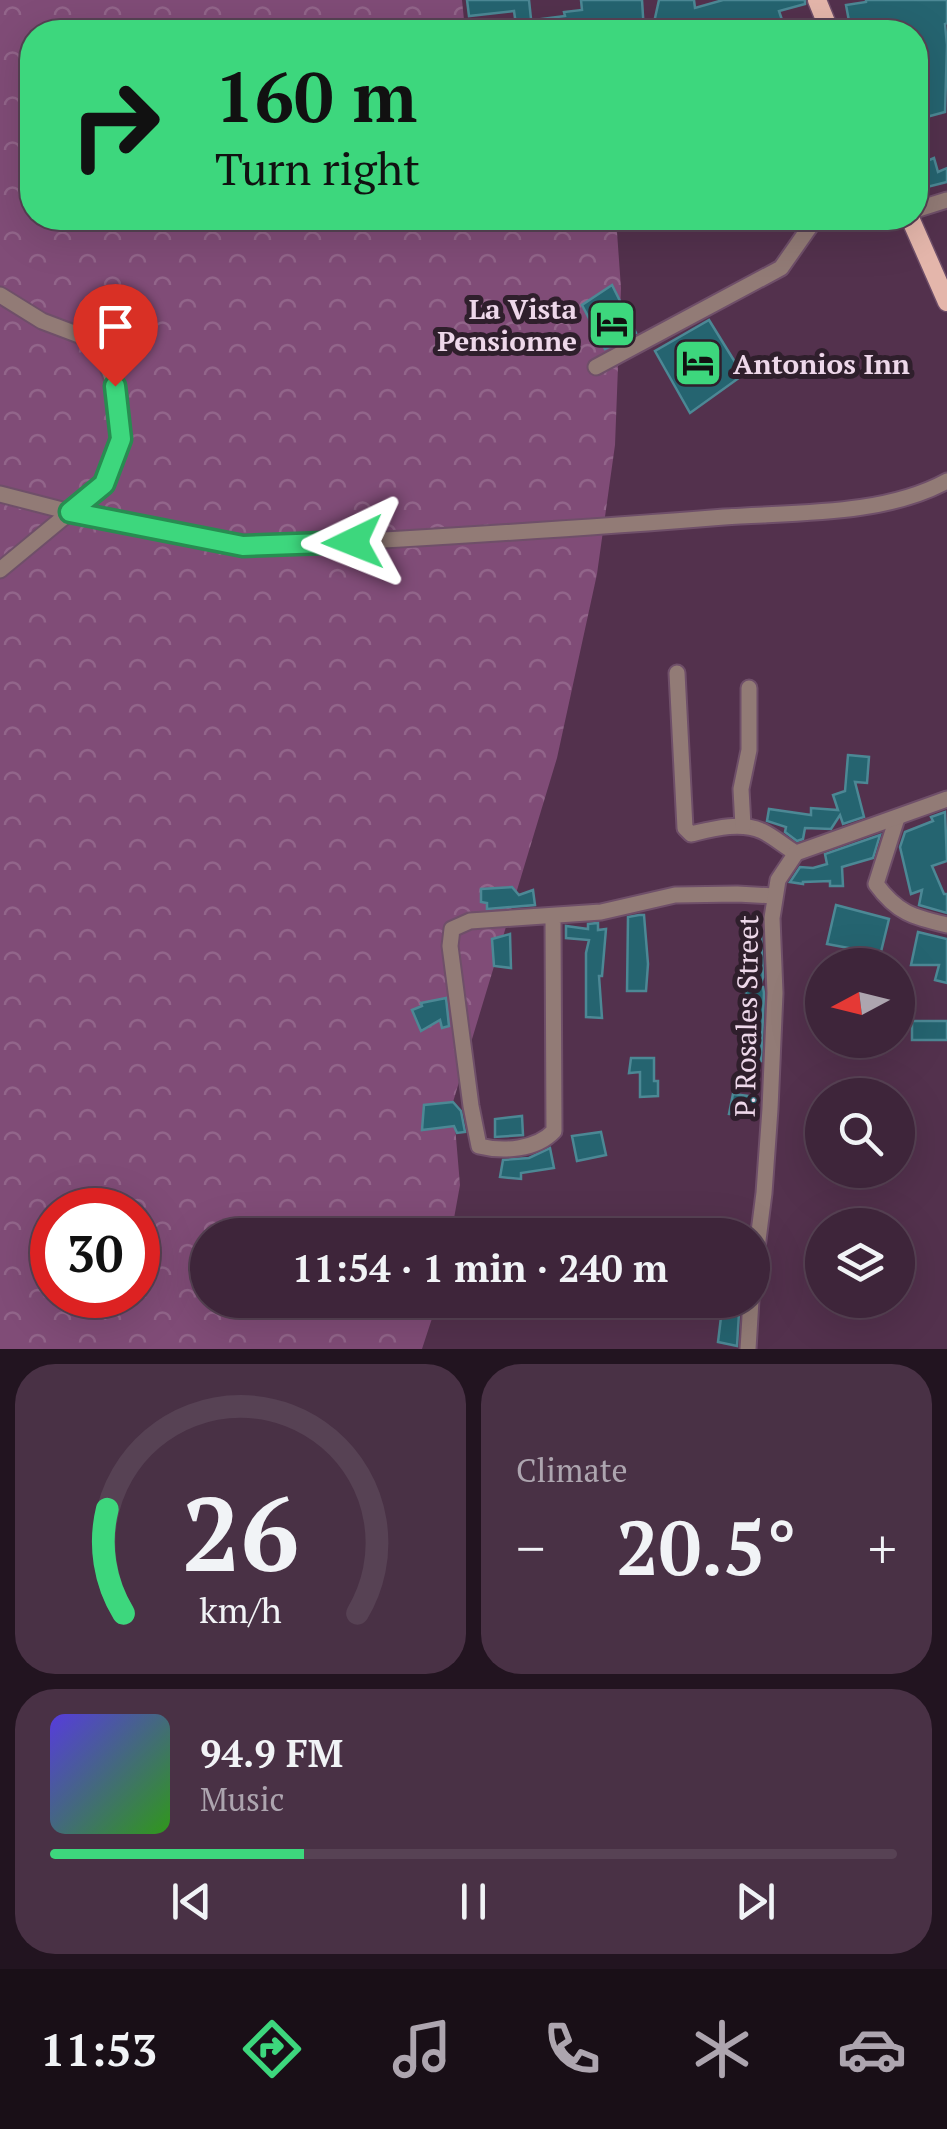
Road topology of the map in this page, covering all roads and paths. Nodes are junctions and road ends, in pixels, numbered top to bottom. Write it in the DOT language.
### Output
graph roads {
  1 [pos="808,230"];
  2 [pos="915,230"];
  3 [pos="0,295"];
  4 [pos="947,302"];
  5 [pos="596,367"];
  6 [pos="947,481"];
  7 [pos="0,494"];
  8 [pos="70,512"];
  9 [pos="0,570"];
  10 [pos="677,673"];
  11 [pos="749,688"];
  12 [pos="947,799"];
  13 [pos="897,818"];
  14 [pos="743,826"];
  15 [pos="796,852"];
  16 [pos="774,896"];
  17 [pos="553,916"];
  18 [pos="947,925"];
  19 [pos="761,1218"];
  20 [pos="750,1318"];
  21 [pos="748,1349"];
  1 -- 5 [label="street"];
  2 -- 4 [label="main road"];
  3 -- 8 [label="street"];
  6 -- 8 [label="street"];
  7 -- 8 [label="street"];
  8 -- 9 [label="street"];
  10 -- 14 [label="street"];
  11 -- 14 [label="street"];
  12 -- 13 [label="street"];
  13 -- 15 [label="street"];
  13 -- 18 [label="street"];
  14 -- 15 [label="street"];
  15 -- 16 [label="street, P. Rosales Street"];
  16 -- 17 [label="street"];
  16 -- 19 [label="street, P. Rosales Street"];
  17 -- 17 [label="street"];
  20 -- 21 [label="street"];
}
